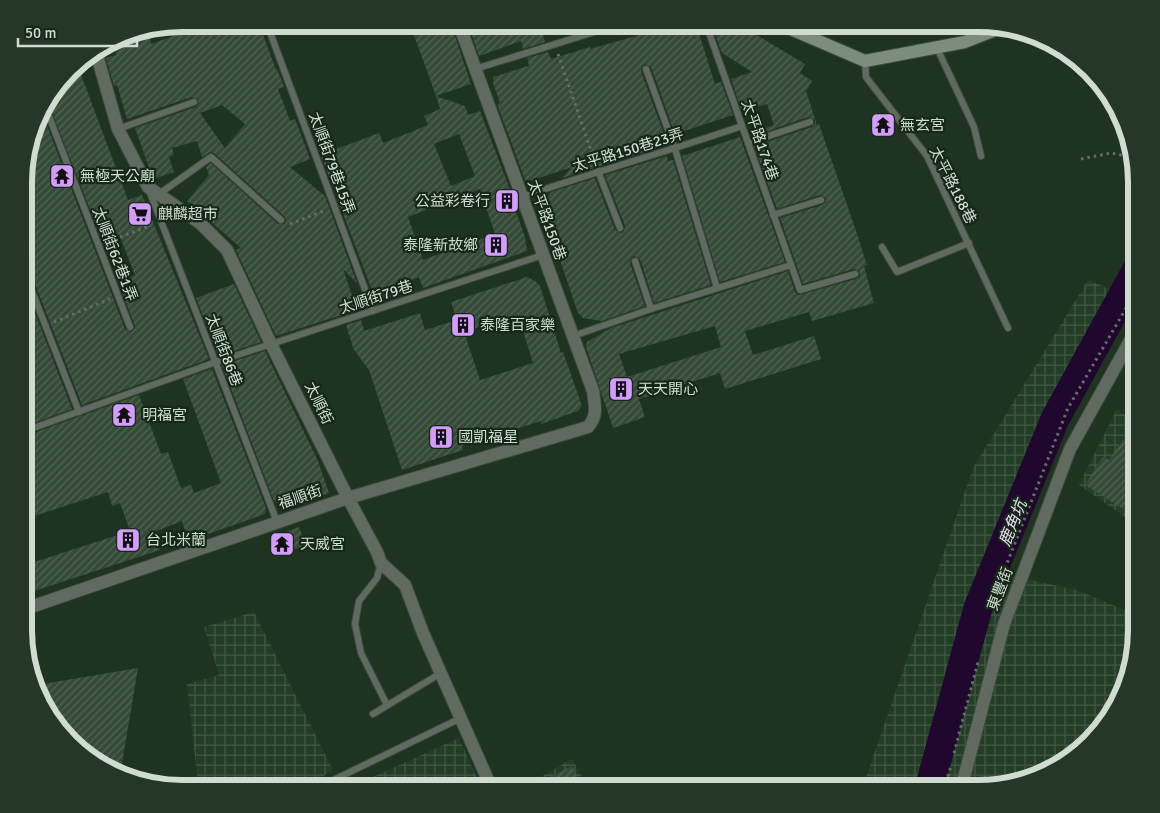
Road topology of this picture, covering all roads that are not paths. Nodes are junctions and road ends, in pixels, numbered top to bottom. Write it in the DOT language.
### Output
graph roads {
  1 [pos="270,32"];
  2 [pos="462,32"];
  3 [pos="592,33"];
  4 [pos="709,33"];
  5 [pos="800,33"];
  6 [pos="988,33"];
  7 [pos="937,48"];
  8 [pos="98,59"];
  9 [pos="865,61"];
  10 [pos="475,69"];
  11 [pos="646,69"];
  12 [pos="194,102"];
  13 [pos="49,116"];
  14 [pos="810,122"];
  15 [pos="742,126"];
  16 [pos="118,129"];
  17 [pos="748,143"];
  18 [pos="676,149"];
  19 [pos="981,156"];
  20 [pos="598,171"];
  21 [pos="153,191"];
  22 [pos="521,197"];
  23 [pos="821,200"];
  24 [pos="773,215"];
  25 [pos="281,220"];
  26 [pos="620,228"];
  27 [pos="969,244"];
  28 [pos="882,247"];
  29 [pos="543,255"];
  30 [pos="635,261"];
  31 [pos="791,265"];
  32 [pos="855,274"];
  33 [pos="717,288"];
  34 [pos="32,293"];
  35 [pos="651,309"];
  36 [pos="374,311"];
  37 [pos="130,327"];
  38 [pos="1008,328"];
  39 [pos="573,336"];
  40 [pos="271,344"];
  41 [pos="1127,346"];
  42 [pos="216,362"];
  43 [pos="79,412"];
  44 [pos="588,427"];
  45 [pos="33,428"];
  46 [pos="348,498"];
  47 [pos="276,522"];
  48 [pos="381,562"];
  49 [pos="33,606"];
  50 [pos="440,673"];
  51 [pos="387,705"];
  52 [pos="372,714"];
  53 [pos="461,718"];
  54 [pos="334,780"];
  55 [pos="488,780"];
  56 [pos="963,780"];
  1 -- 36 [label="lane, 太順街79巷15弄"];
  2 -- 10 [label="street, 太平路150巷"];
  3 -- 10 [label="lane"];
  4 -- 15 [label="lane, 太平路174巷"];
  5 -- 9 [label="street"];
  6 -- 7 [label="street"];
  7 -- 9 [label="street"];
  7 -- 19 [label="lane"];
  8 -- 16 [label="street, 太順街"];
  9 -- 27 [label="lane, 太平路188巷"];
  10 -- 22 [label="street, 太平路150巷"];
  11 -- 18 [label="lane"];
  12 -- 16 [label="lane"];
  13 -- 37 [label="lane, 太順街62巷1弄"];
  14 -- 17 [label="lane"];
  15 -- 17 [label="lane, 太平路174巷"];
  15 -- 18 [label="lane, 太平路150巷23弄"];
  16 -- 21 [label="street, 太順街"];
  17 -- 24 [label="lane, 太平路174巷"];
  18 -- 20 [label="lane, 太平路150巷23弄"];
  18 -- 33 [label="lane"];
  20 -- 22 [label="lane, 太平路150巷23弄"];
  20 -- 26 [label="lane"];
  21 -- 25 [label="lane"];
  21 -- 40 [label="street, 太順街"];
  21 -- 42 [label="lane, 太順街86巷"];
  22 -- 29 [label="street, 太平路150巷"];
  23 -- 24 [label="lane"];
  24 -- 31 [label="lane, 太平路174巷"];
  27 -- 28 [label="lane"];
  27 -- 38 [label="lane, 太平路188巷"];
  29 -- 36 [label="lane, 太順街79巷"];
  29 -- 39 [label="street, 太平路150巷"];
  30 -- 35 [label="lane"];
  31 -- 32 [label="lane, 太平路174巷"];
  31 -- 33 [label="lane"];
  33 -- 35 [label="lane"];
  34 -- 43 [label="lane"];
  35 -- 39 [label="lane"];
  36 -- 40 [label="lane, 太順街79巷"];
  39 -- 44 [label="street, 太平路150巷"];
  40 -- 42 [label="lane, 太順街79巷"];
  40 -- 46 [label="street, 太順街"];
  41 -- 56 [label="street, 東豐街"];
  42 -- 43 [label="lane, 太順街79巷"];
  42 -- 47 [label="lane, 太順街86巷"];
  43 -- 45 [label="lane, 太順街79巷"];
  44 -- 46 [label="street, 福順街"];
  46 -- 47 [label="street, 福順街"];
  46 -- 48 [label="street, 太順街"];
  47 -- 49 [label="street, 福順街"];
  48 -- 50 [label="street, 太順街"];
  48 -- 51 [label="lane"];
  50 -- 51 [label="lane"];
  50 -- 53 [label="street, 太順街"];
  51 -- 52 [label="lane"];
  53 -- 54 [label="lane"];
  53 -- 55 [label="street, 太順街"];
}
